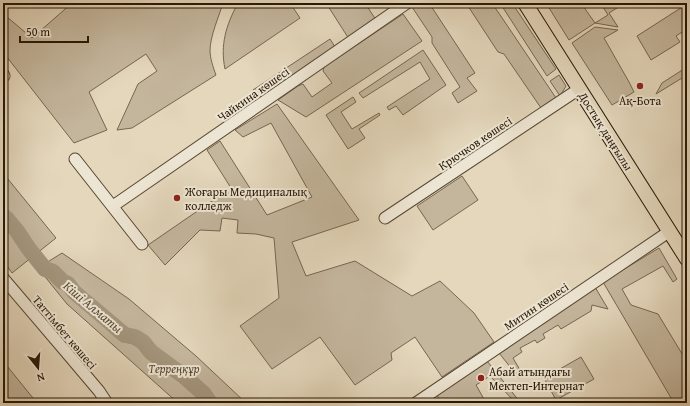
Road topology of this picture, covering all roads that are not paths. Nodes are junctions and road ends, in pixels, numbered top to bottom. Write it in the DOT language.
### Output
graph roads {
  1 [pos="407,3"];
  2 [pos="525,3"];
  3 [pos="580,89"];
  4 [pos="75,159"];
  5 [pos="113,206"];
  6 [pos="385,218"];
  7 [pos="670,231"];
  8 [pos="142,244"];
  9 [pos="687,259"];
  10 [pos="3,278"];
  11 [pos="108,403"];
  12 [pos="416,403"];
  1 -- 5 [label="street, Чайкина көшесі"];
  2 -- 3 [label="main road, Достық даңғылы"];
  3 -- 6 [label="street, Крючков көшесі"];
  3 -- 7 [label="main road, Достық даңғылы"];
  4 -- 5 [label="street"];
  5 -- 8 [label="street"];
  7 -- 9 [label="main road, Достық даңғылы"];
  7 -- 12 [label="street, Митин көшесі"];
  10 -- 11 [label="street, Таттімбет көшесі"];
}
